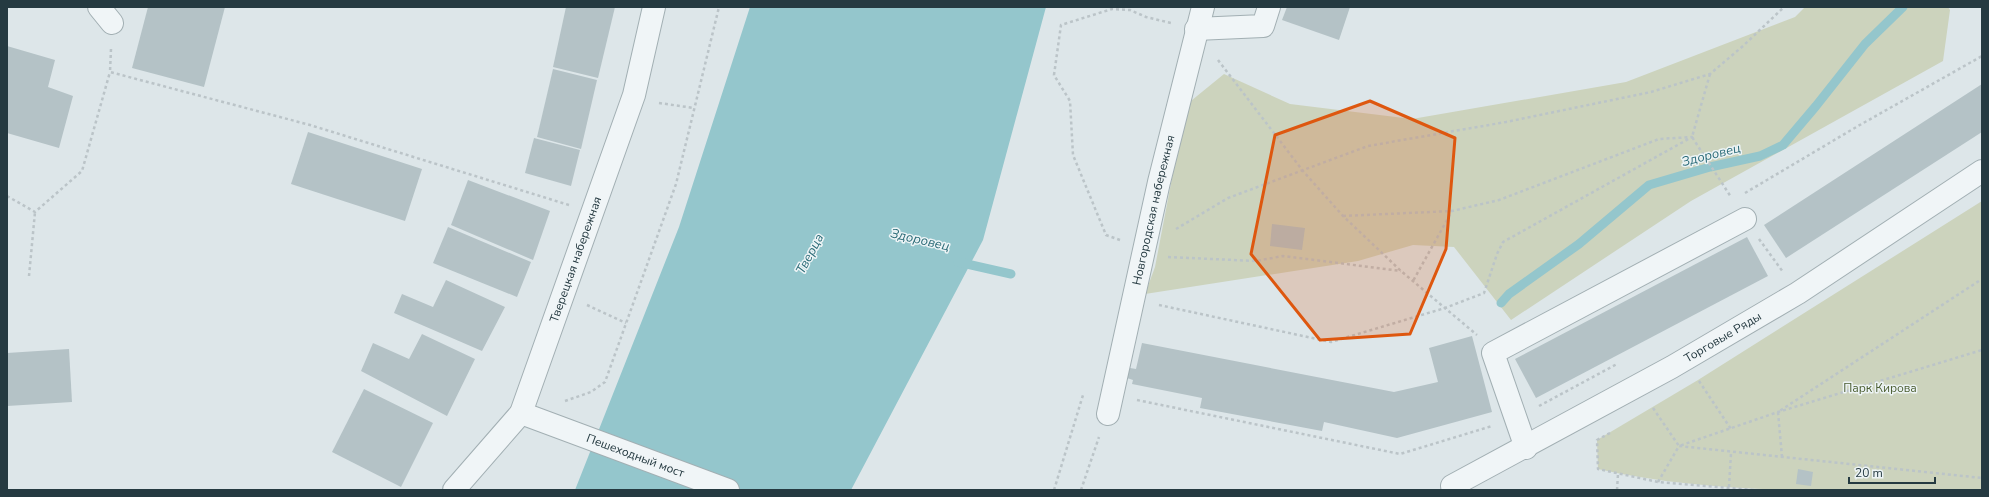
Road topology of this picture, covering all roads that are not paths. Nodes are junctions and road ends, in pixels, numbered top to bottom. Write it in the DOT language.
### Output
graph roads {
  1 [pos="654,7"];
  2 [pos="1203,7"];
  3 [pos="1269,7"];
  4 [pos="1196,29"];
  5 [pos="1982,172"];
  6 [pos="1745,219"];
  7 [pos="1110,404"];
  8 [pos="521,413"];
  9 [pos="1526,448"];
  10 [pos="1459,489"];
  11 [pos="454,490"];
  12 [pos="728,490"];
  1 -- 8 [label="street, Тверецкая набережная"];
  2 -- 4 [label="street, Новгородская набережная"];
  3 -- 4 [label="street"];
  4 -- 7 [label="street, Новгородская набережная"];
  5 -- 9 [label="street, Торговые Ряды"];
  6 -- 9 [label="street"];
  8 -- 11 [label="street, Тверецкая набережная"];
  8 -- 12 [label="street, Пешеходный мост"];
  9 -- 10 [label="street, Торговые Ряды"];
}
